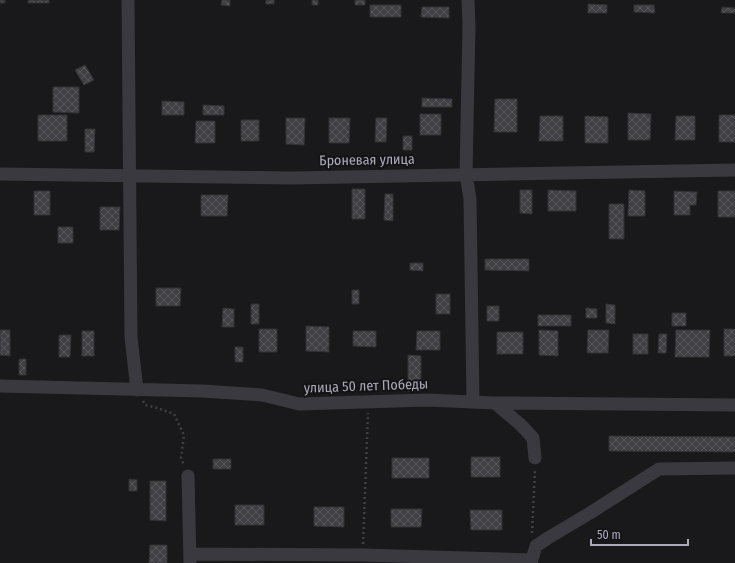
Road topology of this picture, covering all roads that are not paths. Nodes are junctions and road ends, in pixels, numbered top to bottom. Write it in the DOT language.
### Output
graph roads {
  1 [pos="128,0"];
  2 [pos="468,0"];
  3 [pos="735,170"];
  4 [pos="0,174"];
  5 [pos="466,174"];
  6 [pos="131,175"];
  7 [pos="0,386"];
  8 [pos="137,390"];
  9 [pos="473,402"];
  10 [pos="495,403"];
  11 [pos="735,405"];
  12 [pos="535,458"];
  13 [pos="735,468"];
  14 [pos="188,476"];
  15 [pos="190,559"];
  16 [pos="531,561"];
  1 -- 6 [label="street"];
  2 -- 5 [label="street"];
  3 -- 5 [label="street, Броневая улица"];
  4 -- 6 [label="street, Броневая улица"];
  5 -- 6 [label="street, Броневая улица"];
  5 -- 9 [label="street"];
  6 -- 8 [label="street"];
  7 -- 8 [label="street, улица 50 лет Победы"];
  8 -- 9 [label="street, улица 50 лет Победы"];
  9 -- 10 [label="street, улица 50 лет Победы"];
  10 -- 11 [label="street, улица 50 лет Победы"];
  10 -- 12 [label="street"];
  13 -- 16 [label="street"];
  14 -- 15 [label="street"];
  15 -- 16 [label="street"];
}
